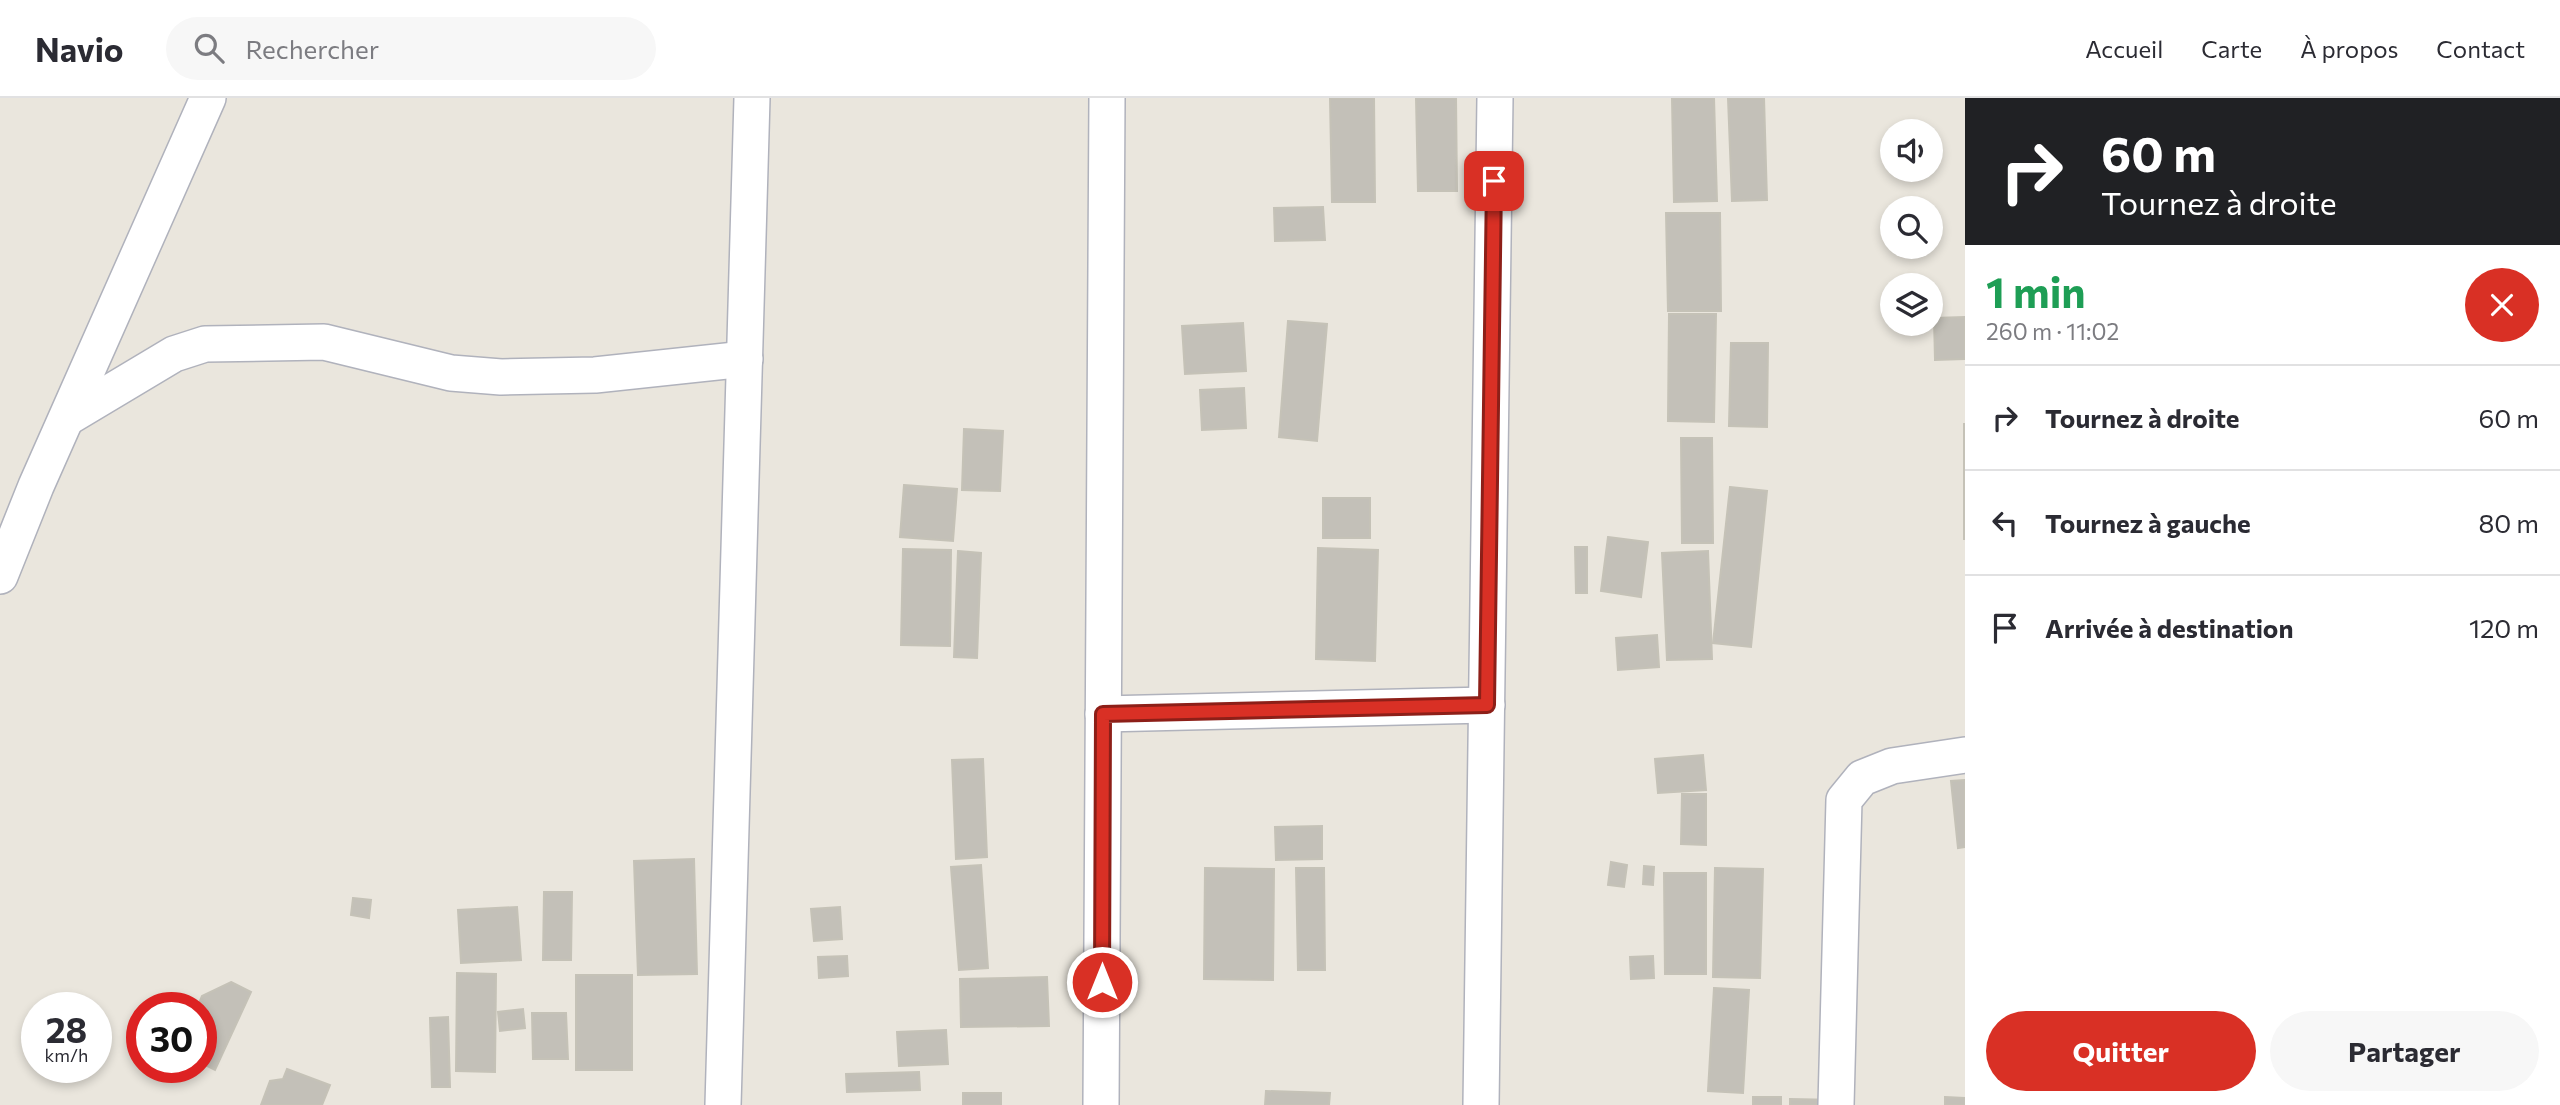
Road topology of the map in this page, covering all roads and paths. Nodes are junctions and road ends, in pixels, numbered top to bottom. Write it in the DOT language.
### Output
graph roads {
  1 [pos="208,98"];
  2 [pos="752,98"];
  3 [pos="1107,98"];
  4 [pos="1495,98"];
  5 [pos="745,359"];
  6 [pos="66,418"];
  7 [pos="0,576"];
  8 [pos="1487,705"];
  9 [pos="1103,714"];
  10 [pos="1965,755"];
  11 [pos="723,1105"];
  12 [pos="1101,1105"];
  13 [pos="1481,1105"];
  14 [pos="1836,1105"];
  1 -- 6 [label="street"];
  2 -- 5 [label="street"];
  3 -- 9 [label="street"];
  4 -- 8 [label="street"];
  5 -- 6 [label="street"];
  5 -- 11 [label="street"];
  6 -- 7 [label="street"];
  8 -- 9 [label="street"];
  8 -- 13 [label="street"];
  9 -- 12 [label="street"];
  10 -- 14 [label="street"];
}
